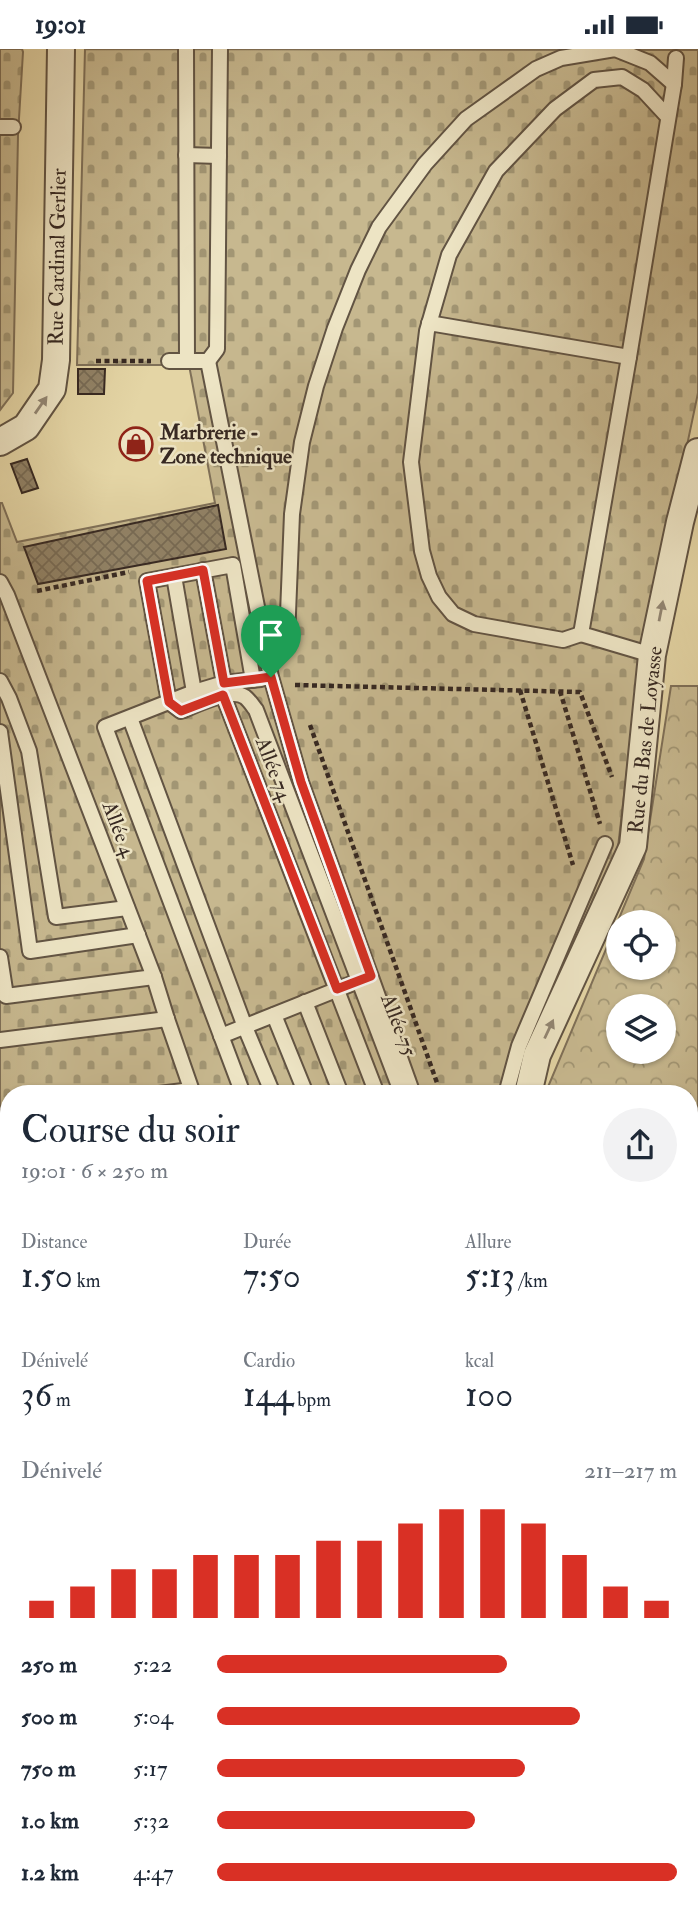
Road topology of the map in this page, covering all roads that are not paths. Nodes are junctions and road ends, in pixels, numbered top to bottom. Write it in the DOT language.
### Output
graph roads {
  1 [pos="61,49"];
  2 [pos="186,49"];
  3 [pos="220,49"];
  4 [pos="676,58"];
  5 [pos="674,84"];
  6 [pos="668,117"];
  7 [pos="186,155"];
  8 [pos="219,156"];
  9 [pos="429,323"];
  10 [pos="629,357"];
  11 [pos="169,361"];
  12 [pos="187,361"];
  13 [pos="208,361"];
  14 [pos="0,442"];
  15 [pos="698,452"];
  16 [pos="203,570"];
  17 [pos="174,576"];
  18 [pos="0,582"];
  19 [pos="581,634"];
  20 [pos="652,655"];
  21 [pos="271,676"];
  22 [pos="253,680"];
  23 [pos="0,681"];
  24 [pos="223,689"];
  25 [pos="194,692"];
  26 [pos="169,702"];
  27 [pos="130,717"];
  28 [pos="0,732"];
  29 [pos="605,844"];
  30 [pos="127,908"];
  31 [pos="138,935"];
  32 [pos="0,957"];
  33 [pos="155,977"];
  34 [pos="365,978"];
  35 [pos="337,989"];
  36 [pos="305,1002"];
  37 [pos="274,1015"];
  38 [pos="167,1020"];
  39 [pos="245,1027"];
  40 [pos="221,1036"];
  41 [pos="0,1040"];
  42 [pos="190,1085"];
  43 [pos="240,1085"];
  44 [pos="269,1085"];
  45 [pos="302,1085"];
  46 [pos="337,1085"];
  47 [pos="374,1085"];
  48 [pos="399,1085"];
  49 [pos="409,1085"];
  50 [pos="508,1085"];
  51 [pos="530,1085"];
  14 -- 1 [label="street, Rue Cardinal Gerlier, one-way"];
  2 -- 7 [label="lane"];
  3 -- 8 [label="lane"];
  4 -- 5 [label="lane"];
  5 -- 6 [label="lane"];
  5 -- 21 [label="lane"];
  6 -- 9 [label="lane"];
  6 -- 10 [label="lane"];
  7 -- 8 [label="lane"];
  7 -- 12 [label="lane"];
  8 -- 13 [label="lane"];
  9 -- 10 [label="lane"];
  9 -- 19 [label="lane"];
  10 -- 19 [label="lane"];
  11 -- 12 [label="lane"];
  12 -- 13 [label="lane"];
  13 -- 21 [label="lane"];
  20 -- 15 [label="street, Rue du Bas de Loyasse, one-way"];
  16 -- 17 [label="lane"];
  16 -- 22 [label="lane"];
  16 -- 24 [label="lane, Allée 74"];
  17 -- 25 [label="lane"];
  17 -- 26 [label="lane"];
  18 -- 30 [label="lane, Allée 4"];
  19 -- 20 [label="lane"];
  51 -- 20 [label="street, Rue du Bas de Loyasse, one-way"];
  21 -- 22 [label="lane"];
  21 -- 34 [label="lane"];
  22 -- 24 [label="lane"];
  23 -- 30 [label="lane"];
  24 -- 25 [label="lane"];
  24 -- 26 [label="lane"];
  24 -- 34 [label="lane, Allée 75"];
  24 -- 35 [label="lane, Allée 74"];
  25 -- 26 [label="lane"];
  26 -- 27 [label="lane"];
  27 -- 39 [label="lane"];
  27 -- 40 [label="lane"];
  28 -- 31 [label="lane"];
  29 -- 50 [label="lane"];
  30 -- 31 [label="lane, Allée 4"];
  31 -- 33 [label="lane, Allée 4"];
  32 -- 33 [label="lane"];
  33 -- 38 [label="lane, Allée 4"];
  34 -- 35 [label="lane"];
  34 -- 48 [label="lane, Allée 75"];
  34 -- 49 [label="lane"];
  35 -- 36 [label="lane"];
  35 -- 47 [label="lane, Allée 74"];
  36 -- 37 [label="lane"];
  36 -- 46 [label="lane"];
  37 -- 39 [label="lane"];
  37 -- 45 [label="lane"];
  38 -- 41 [label="lane"];
  38 -- 42 [label="lane, Allée 4"];
  39 -- 40 [label="lane"];
  39 -- 44 [label="lane"];
  40 -- 43 [label="lane"];
}
